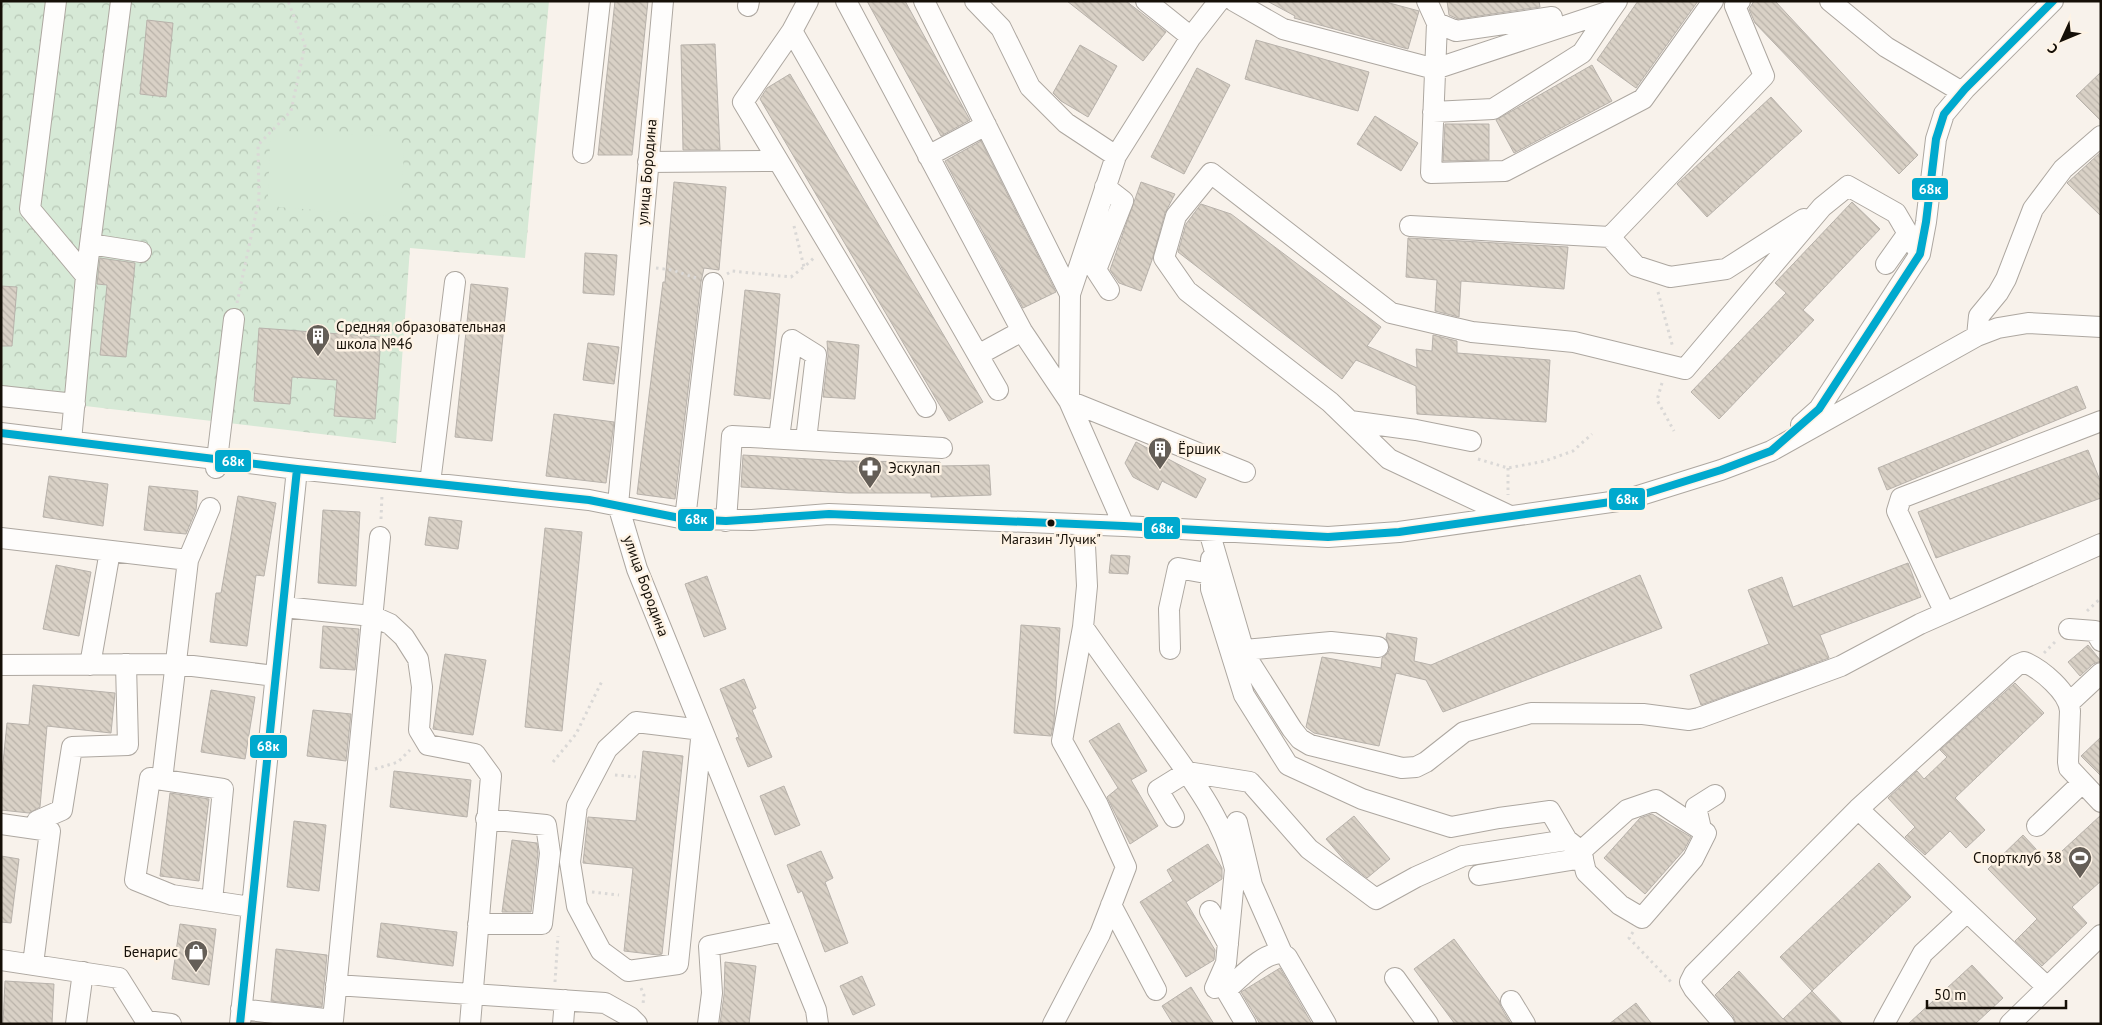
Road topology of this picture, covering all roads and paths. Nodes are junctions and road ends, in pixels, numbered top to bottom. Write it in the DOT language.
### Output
graph roads {
  1 [pos="56,1"];
  2 [pos="121,1"];
  3 [pos="288,1"];
  4 [pos="600,1"];
  5 [pos="663,1"];
  6 [pos="808,1"];
  7 [pos="846,1"];
  8 [pos="924,1"];
  9 [pos="975,1"];
  10 [pos="1146,1"];
  11 [pos="1219,1"];
  12 [pos="1234,1"];
  13 [pos="1427,1"];
  14 [pos="1713,1"];
  15 [pos="1740,1"];
  16 [pos="1830,1"];
  17 [pos="2053,1"];
  18 [pos="1614,6"];
  19 [pos="1552,17"];
  20 [pos="1437,23"];
  21 [pos="792,32"];
  22 [pos="1191,37"];
  23 [pos="1435,69"];
  24 [pos="1962,92"];
  25 [pos="1433,112"];
  26 [pos="986,125"];
  27 [pos="2101,136"];
  28 [pos="583,154"];
  29 [pos="928,156"];
  30 [pos="1116,156"];
  31 [pos="778,161"];
  32 [pos="648,162"];
  33 [pos="1105,187"];
  34 [pos="1822,207"];
  35 [pos="1410,226"];
  36 [pos="1908,233"];
  37 [pos="1610,237"];
  38 [pos="90,244"];
  39 [pos="141,252"];
  40 [pos="1920,254"];
  41 [pos="1886,264"];
  42 [pos="804,267"];
  43 [pos="86,276"];
  44 [pos="791,277"];
  45 [pos="455,282"];
  46 [pos="713,282"];
  47 [pos="1652,286"];
  48 [pos="1109,290"];
  49 [pos="1070,294"];
  50 [pos="234,320"];
  51 [pos="2101,327"];
  52 [pos="1022,331"];
  53 [pos="1977,336"];
  54 [pos="978,355"];
  55 [pos="1671,356"];
  56 [pos="1663,382"];
  57 [pos="998,390"];
  58 [pos="1,396"];
  59 [pos="1069,401"];
  60 [pos="75,404"];
  61 [pos="926,407"];
  62 [pos="1350,421"];
  63 [pos="2101,421"];
  64 [pos="1674,430"];
  65 [pos="1,433"];
  66 [pos="1592,434"];
  67 [pos="779,438"];
  68 [pos="1461,439"];
  69 [pos="806,440"];
  70 [pos="71,441"];
  71 [pos="942,448"];
  72 [pos="1771,451"];
  73 [pos="216,463"];
  74 [pos="297,468"];
  75 [pos="1508,468"];
  76 [pos="1245,472"];
  77 [pos="382,478"];
  78 [pos="430,483"];
  79 [pos="618,505"];
  80 [pos="1508,506"];
  81 [pos="210,508"];
  82 [pos="685,519"];
  83 [pos="726,521"];
  84 [pos="1084,525"];
  85 [pos="1124,526"];
  86 [pos="1210,534"];
  87 [pos="380,537"];
  88 [pos="1,538"];
  89 [pos="2101,544"];
  90 [pos="110,551"];
  91 [pos="188,560"];
  92 [pos="1211,574"];
  93 [pos="282,607"];
  94 [pos="1945,613"];
  95 [pos="372,616"];
  96 [pos="1083,628"];
  97 [pos="2069,628"];
  98 [pos="2101,641"];
  99 [pos="1378,647"];
  100 [pos="1170,649"];
  101 [pos="1244,650"];
  102 [pos="126,664"];
  103 [pos="176,664"];
  104 [pos="1,665"];
  105 [pos="90,665"];
  106 [pos="2101,673"];
  107 [pos="276,676"];
  108 [pos="603,679"];
  109 [pos="2070,702"];
  110 [pos="702,730"];
  111 [pos="423,737"];
  112 [pos="553,762"];
  113 [pos="1187,772"];
  114 [pos="357,773"];
  115 [pos="162,780"];
  116 [pos="2082,783"];
  117 [pos="1715,795"];
  118 [pos="2101,802"];
  119 [pos="1858,809"];
  120 [pos="1174,816"];
  121 [pos="486,819"];
  122 [pos="37,821"];
  123 [pos="1237,822"];
  124 [pos="1,824"];
  125 [pos="2038,826"];
  126 [pos="1701,829"];
  127 [pos="1577,850"];
  128 [pos="1479,875"];
  129 [pos="574,890"];
  130 [pos="619,895"];
  131 [pos="212,901"];
  132 [pos="1111,905"];
  133 [pos="244,906"];
  134 [pos="1210,911"];
  135 [pos="1967,912"];
  136 [pos="478,924"];
  137 [pos="784,931"];
  138 [pos="2101,935"];
  139 [pos="1629,938"];
  140 [pos="1228,944"];
  141 [pos="1282,953"];
  142 [pos="1,960"];
  143 [pos="33,964"];
  144 [pos="636,971"];
  145 [pos="83,972"];
  146 [pos="1395,978"];
  147 [pos="336,985"];
  148 [pos="1674,986"];
  149 [pos="2047,987"];
  150 [pos="1215,988"];
  151 [pos="1156,990"];
  152 [pos="473,994"];
  153 [pos="565,1000"];
  154 [pos="1511,1002"];
  155 [pos="643,1005"];
  156 [pos="241,1016"];
  157 [pos="1716,1021"];
  158 [pos="145,1022"];
  159 [pos="333,1022"];
  160 [pos="76,1024"];
  161 [pos="171,1024"];
  162 [pos="470,1024"];
  163 [pos="563,1024"];
  164 [pos="637,1024"];
  165 [pos="708,1024"];
  166 [pos="818,1024"];
  167 [pos="1053,1024"];
  168 [pos="1246,1024"];
  169 [pos="1326,1024"];
  170 [pos="1428,1024"];
  171 [pos="1525,1024"];
  172 [pos="1884,1024"];
  173 [pos="2010,1024"];
  1 -- 43 [label="street"];
  2 -- 38 [label="street"];
  3 -- 50 [label="path"];
  4 -- 28 [label="street"];
  5 -- 32 [label="street, улица Бородина"];
  6 -- 21 [label="street"];
  7 -- 29 [label="street"];
  8 -- 26 [label="street"];
  9 -- 30 [label="street"];
  10 -- 22 [label="street"];
  11 -- 22 [label="street"];
  12 -- 23 [label="street"];
  13 -- 20 [label="street"];
  14 -- 25 [label="street"];
  15 -- 37 [label="street"];
  16 -- 24 [label="street"];
  17 -- 24 [label="street"];
  18 -- 23 [label="street"];
  18 -- 25 [label="street"];
  19 -- 20 [label="street"];
  20 -- 23 [label="street"];
  21 -- 31 [label="street"];
  21 -- 54 [label="street"];
  22 -- 30 [label="street"];
  23 -- 25 [label="street"];
  24 -- 40 [label="street"];
  26 -- 29 [label="street"];
  26 -- 49 [label="street"];
  27 -- 53 [label="street"];
  29 -- 52 [label="street"];
  30 -- 33 [label="street"];
  31 -- 32 [label="street"];
  31 -- 61 [label="street"];
  32 -- 79 [label="street, улица Бородина"];
  33 -- 48 [label="street"];
  33 -- 49 [label="street"];
  34 -- 36 [label="street"];
  34 -- 37 [label="street"];
  34 -- 62 [label="street"];
  35 -- 37 [label="street"];
  36 -- 40 [label="street"];
  36 -- 41 [label="street"];
  38 -- 39 [label="street"];
  38 -- 43 [label="street"];
  40 -- 72 [label="street"];
  42 -- 44 [label="path"];
  43 -- 60 [label="street"];
  45 -- 78 [label="street"];
  46 -- 82 [label="street"];
  47 -- 55 [label="path"];
  49 -- 59 [label="street"];
  50 -- 73 [label="street"];
  51 -- 53 [label="street"];
  52 -- 54 [label="street"];
  52 -- 59 [label="street"];
  53 -- 72 [label="street"];
  54 -- 57 [label="street"];
  56 -- 64 [label="path"];
  58 -- 60 [label="street"];
  59 -- 76 [label="street"];
  59 -- 85 [label="street"];
  60 -- 70 [label="street"];
  62 -- 68 [label="street"];
  62 -- 80 [label="street"];
  63 -- 94 [label="street"];
  65 -- 70 [label="street"];
  66 -- 75 [label="path"];
  67 -- 69 [label="street"];
  67 -- 69 [label="street"];
  67 -- 83 [label="street"];
  68 -- 75 [label="path"];
  69 -- 71 [label="street"];
  70 -- 73 [label="street"];
  72 -- 80 [label="street"];
  73 -- 74 [label="street"];
  74 -- 77 [label="street"];
  74 -- 93 [label="street"];
  75 -- 80 [label="path"];
  77 -- 78 [label="street"];
  77 -- 87 [label="path"];
  78 -- 79 [label="street"];
  79 -- 82 [label="street"];
  79 -- 110 [label="street, улица Бородина"];
  80 -- 86 [label="street"];
  81 -- 91 [label="street"];
  82 -- 83 [label="street"];
  83 -- 84 [label="street"];
  84 -- 85 [label="street"];
  84 -- 96 [label="street"];
  85 -- 86 [label="street"];
  86 -- 92 [label="street"];
  86 -- 101 [label="street"];
  87 -- 95 [label="street"];
  88 -- 90 [label="street"];
  89 -- 94 [label="street"];
  90 -- 91 [label="street"];
  90 -- 105 [label="street"];
  91 -- 103 [label="street"];
  92 -- 100 [label="street"];
  92 -- 127 [label="street"];
  93 -- 95 [label="street"];
  93 -- 107 [label="street"];
  94 -- 101 [label="street"];
  95 -- 111 [label="street"];
  95 -- 114 [label="street"];
  96 -- 113 [label="street"];
  96 -- 132 [label="street"];
  97 -- 98 [label="street"];
  99 -- 101 [label="street"];
  102 -- 103 [label="street"];
  102 -- 105 [label="street"];
  102 -- 122 [label="street"];
  103 -- 107 [label="street"];
  103 -- 115 [label="street"];
  104 -- 105 [label="street"];
  106 -- 109 [label="street"];
  107 -- 156 [label="street"];
  108 -- 112 [label="path"];
  109 -- 116 [label="street"];
  109 -- 119 [label="street"];
  110 -- 129 [label="street"];
  110 -- 137 [label="street, улица Бородина"];
  110 -- 144 [label="street"];
  111 -- 114 [label="path"];
  111 -- 121 [label="street"];
  113 -- 120 [label="street"];
  113 -- 127 [label="street"];
  113 -- 140 [label="street"];
  114 -- 147 [label="street"];
  115 -- 131 [label="street"];
  115 -- 131 [label="street"];
  116 -- 118 [label="street"];
  116 -- 125 [label="street"];
  117 -- 126 [label="street"];
  119 -- 135 [label="street"];
  119 -- 157 [label="street"];
  121 -- 136 [label="street"];
  121 -- 136 [label="street"];
  123 -- 141 [label="street"];
  124 -- 143 [label="street"];
  126 -- 127 [label="street"];
  126 -- 127 [label="street"];
  127 -- 128 [label="street"];
  129 -- 130 [label="path"];
  129 -- 144 [label="street"];
  131 -- 133 [label="street"];
  132 -- 151 [label="street"];
  132 -- 167 [label="street"];
  134 -- 140 [label="street"];
  135 -- 149 [label="street"];
  135 -- 172 [label="street"];
  136 -- 152 [label="street"];
  137 -- 165 [label="street"];
  137 -- 166 [label="street, улица Бородина"];
  138 -- 149 [label="street"];
  139 -- 148 [label="path"];
  140 -- 150 [label="street"];
  141 -- 168 [label="street"];
  141 -- 169 [label="street"];
  142 -- 143 [label="street"];
  143 -- 145 [label="street"];
  144 -- 155 [label="path"];
  145 -- 158 [label="street"];
  145 -- 160 [label="street"];
  146 -- 170 [label="street"];
  147 -- 152 [label="street"];
  147 -- 159 [label="street"];
  149 -- 173 [label="street"];
  152 -- 153 [label="street"];
  152 -- 162 [label="street"];
  153 -- 163 [label="street"];
  153 -- 164 [label="street"];
  154 -- 171 [label="street"];
  156 -- 159 [label="street"];
  158 -- 161 [label="street"];
}
